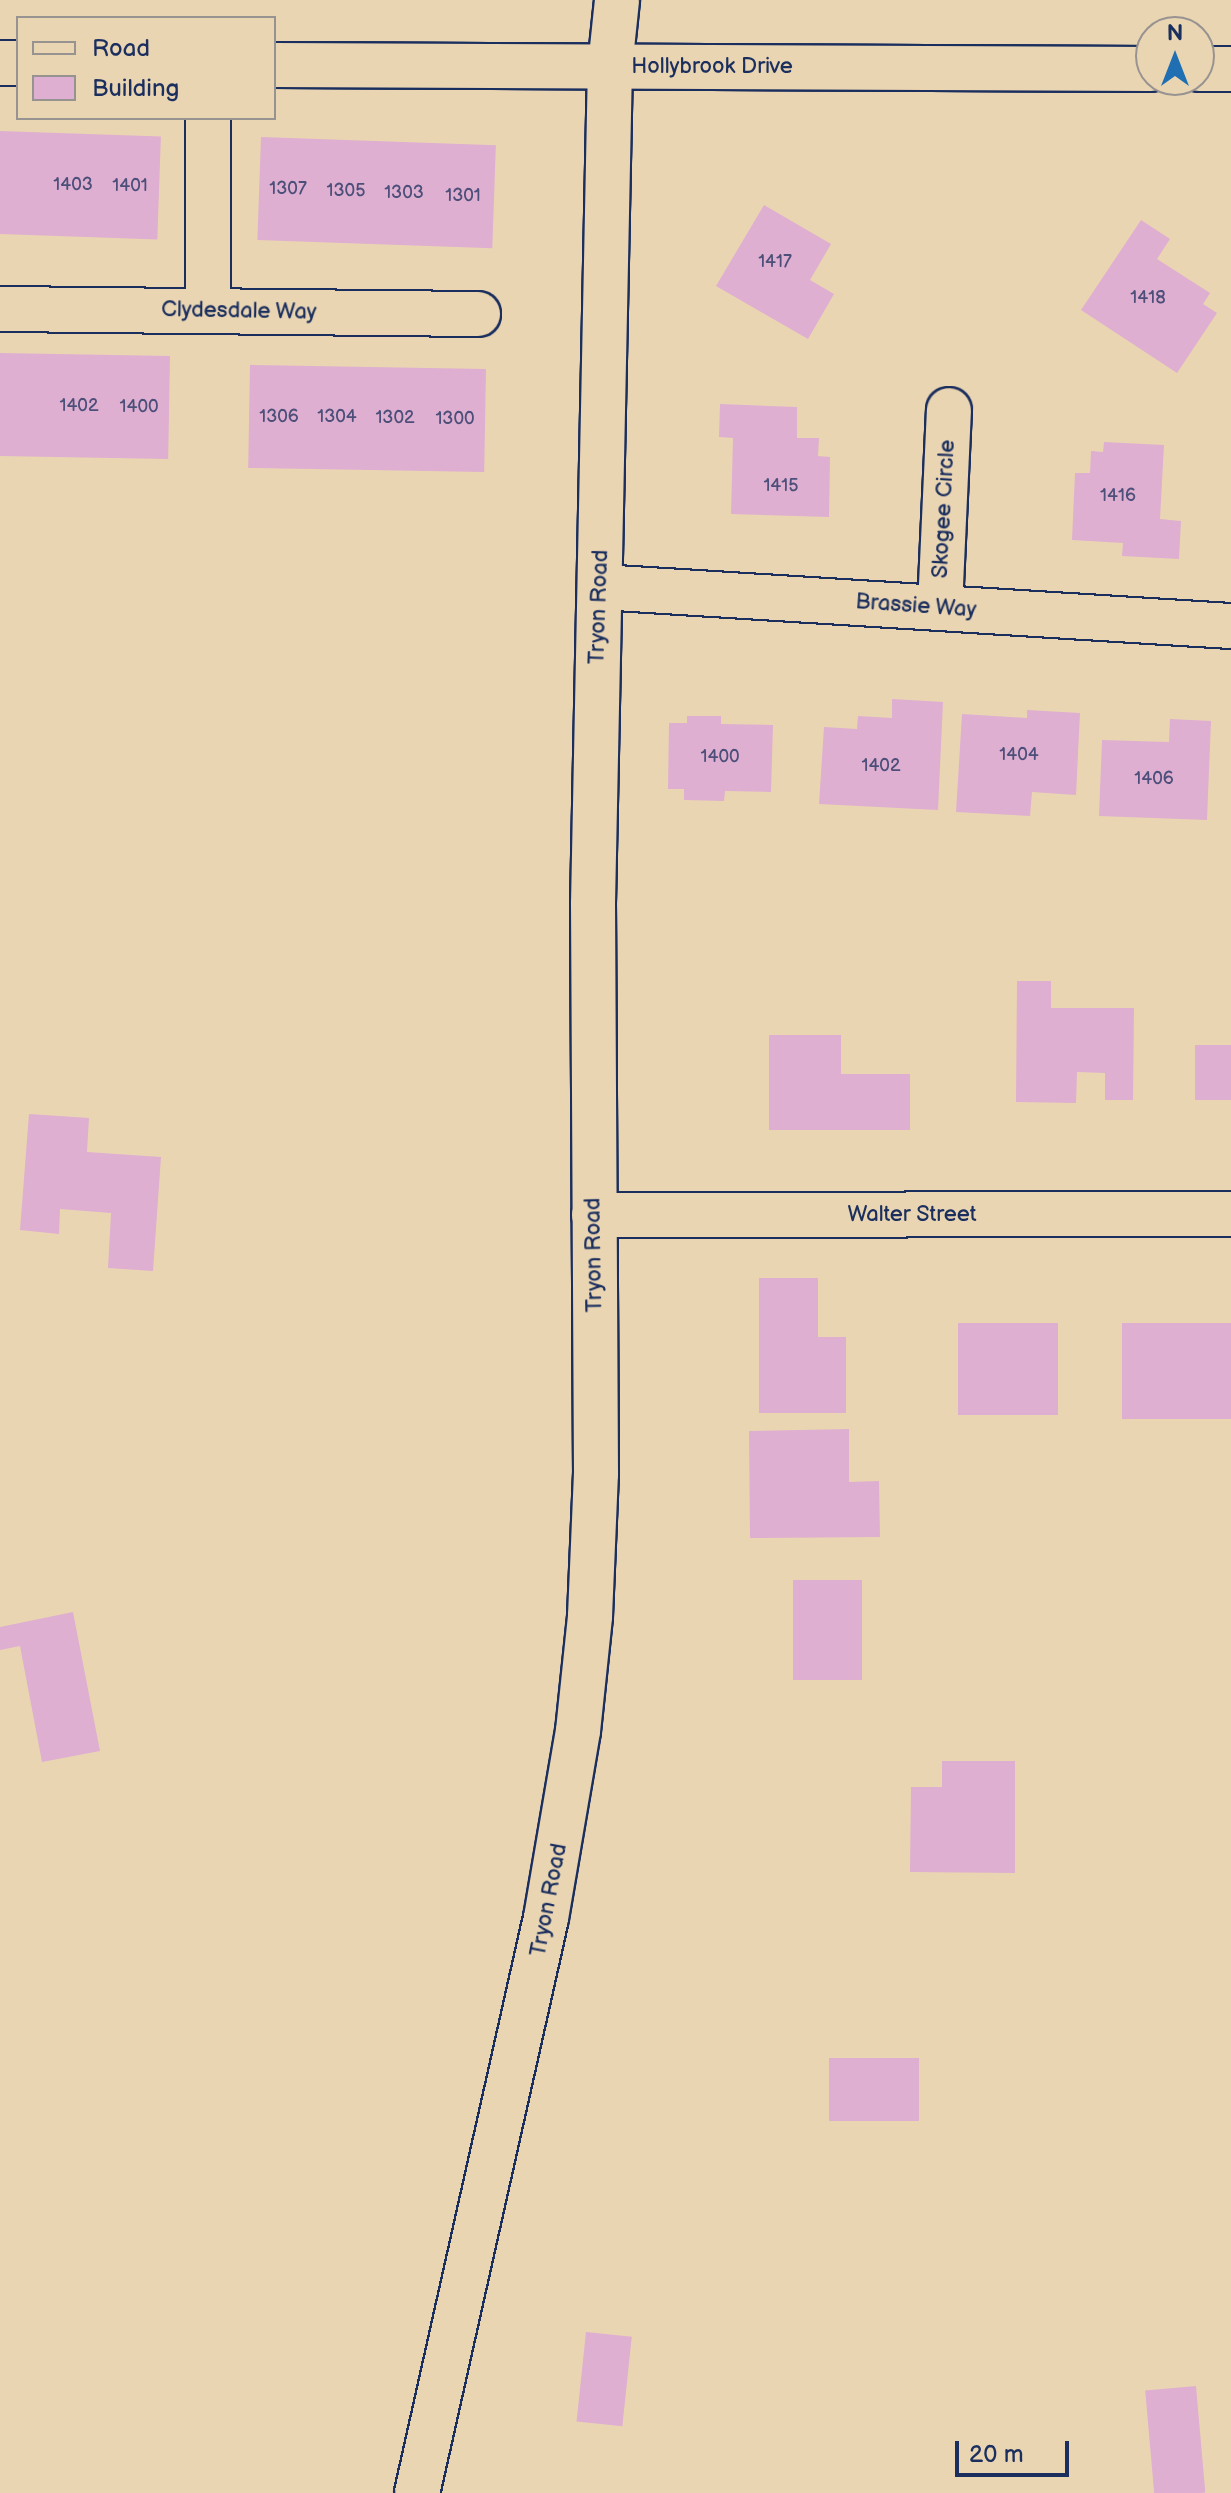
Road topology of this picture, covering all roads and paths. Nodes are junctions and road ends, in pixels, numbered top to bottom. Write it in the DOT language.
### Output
graph roads {
  1 [pos="617,0"];
  2 [pos="276,65"];
  3 [pos="610,67"];
  4 [pos="1135,69"];
  5 [pos="208,120"];
  6 [pos="0,309"];
  7 [pos="208,311"];
  8 [pos="478,314"];
  9 [pos="949,410"];
  10 [pos="600,587"];
  11 [pos="940,607"];
  12 [pos="1231,626"];
  13 [pos="1231,1214"];
  14 [pos="594,1215"];
  15 [pos="417,2493"];
  1 -- 3 [label="street, Tryon Road"];
  2 -- 3 [label="street, Hollybrook Drive"];
  3 -- 4 [label="street, Hollybrook Drive"];
  3 -- 10 [label="street, Tryon Road"];
  5 -- 7 [label="street"];
  6 -- 7 [label="street, Clydesdale Way"];
  7 -- 8 [label="street, Clydesdale Way"];
  9 -- 11 [label="street, Skogee Circle"];
  10 -- 11 [label="street, Brassie Way"];
  10 -- 14 [label="street, Tryon Road"];
  11 -- 12 [label="street, Brassie Way"];
  13 -- 14 [label="street, Walter Street"];
  14 -- 15 [label="street, Tryon Road"];
}
